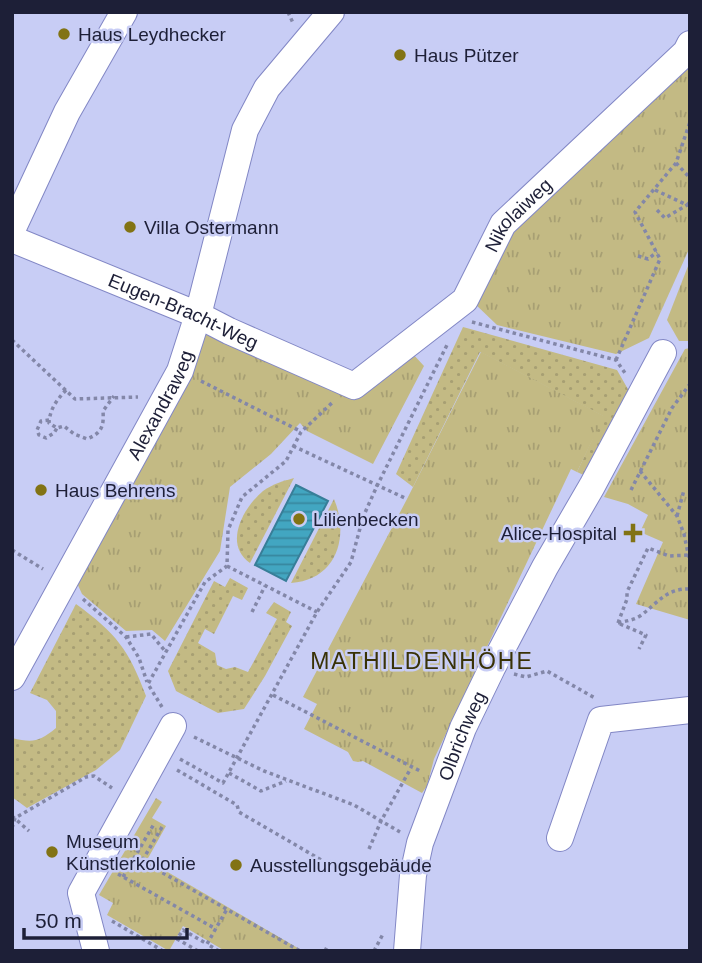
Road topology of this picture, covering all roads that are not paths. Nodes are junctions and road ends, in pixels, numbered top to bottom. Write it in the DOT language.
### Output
graph roads {
  1 [pos="124,12"];
  2 [pos="331,12"];
  3 [pos="690,44"];
  4 [pos="12,230"];
  5 [pos="12,239"];
  6 [pos="198,315"];
  7 [pos="663,353"];
  8 [pos="354,386"];
  9 [pos="12,677"];
  10 [pos="690,710"];
  11 [pos="173,726"];
  12 [pos="561,838"];
  13 [pos="96,951"];
  14 [pos="407,951"];
  1 -- 4 [label="street"];
  2 -- 6 [label="street, Alexandraweg"];
  3 -- 8 [label="street, Nikolaiweg"];
  5 -- 6 [label="street, Eugen-Bracht-Weg"];
  6 -- 8 [label="street, Eugen-Bracht-Weg"];
  6 -- 9 [label="street, Alexandraweg"];
  7 -- 14 [label="street, Olbrichweg"];
  10 -- 12 [label="street"];
  11 -- 13 [label="street"];
}
